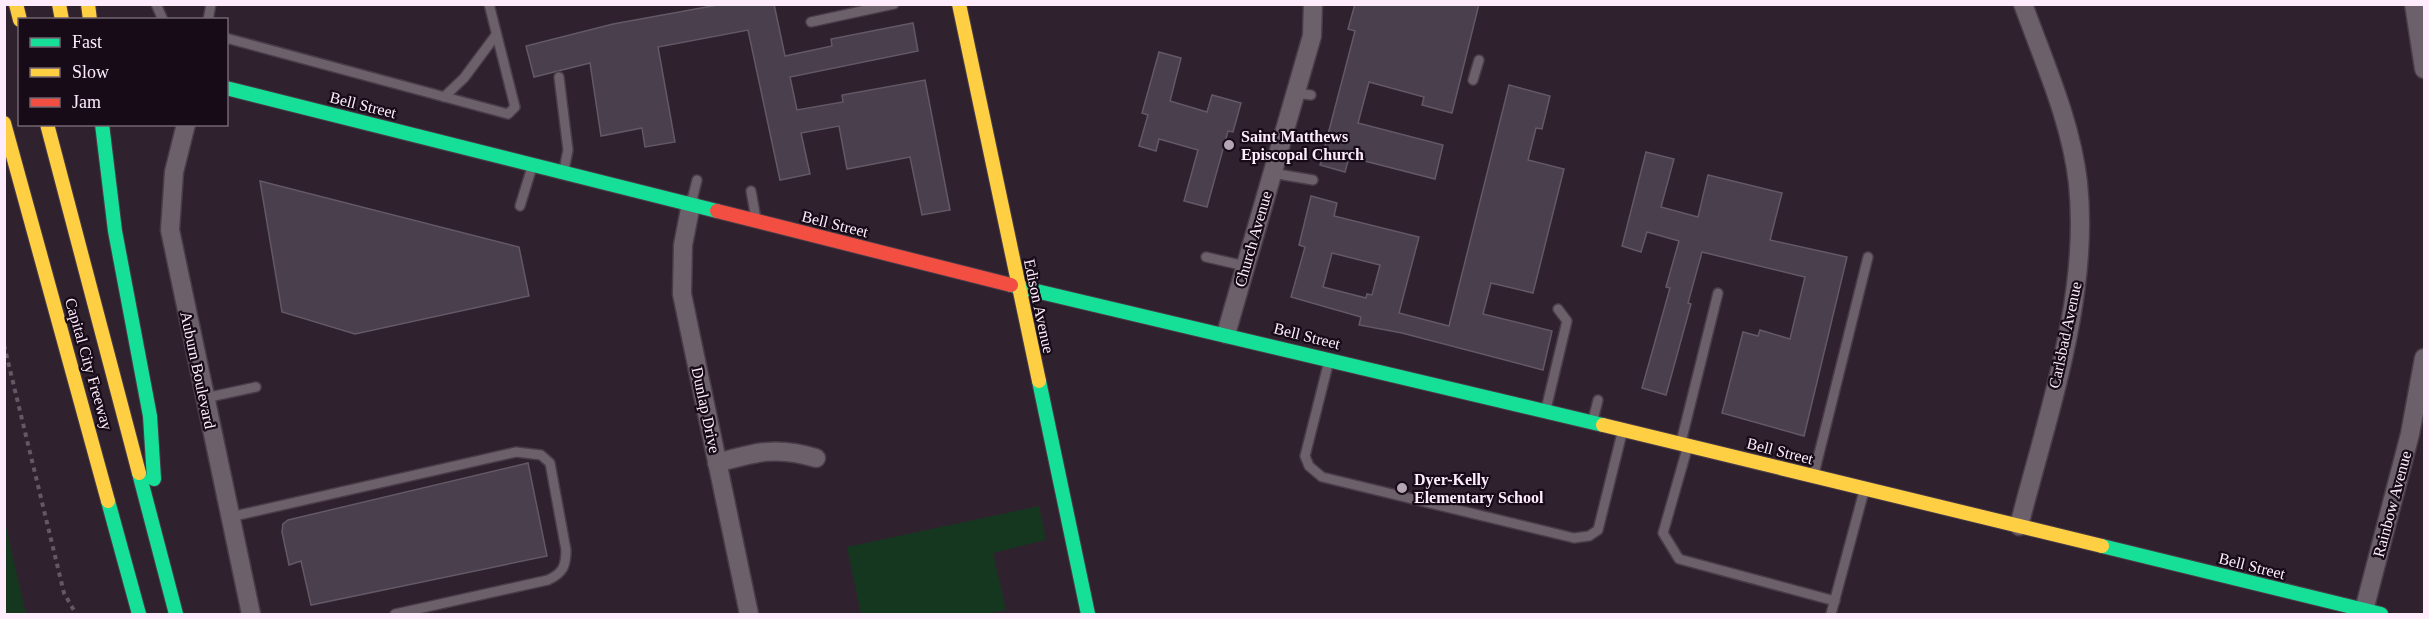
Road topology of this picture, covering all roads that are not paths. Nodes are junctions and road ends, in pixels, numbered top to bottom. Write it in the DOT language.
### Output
graph roads {
  1 [pos="89,4"];
  2 [pos="156,4"];
  3 [pos="489,4"];
  4 [pos="894,4"];
  5 [pos="959,4"];
  6 [pos="1313,4"];
  7 [pos="2023,4"];
  8 [pos="2414,4"];
  9 [pos="97,18"];
  10 [pos="162,18"];
  11 [pos="811,22"];
  12 [pos="496,35"];
  13 [pos="228,39"];
  14 [pos="1479,60"];
  15 [pos="2424,69"];
  16 [pos="559,77"];
  17 [pos="1473,80"];
  18 [pos="228,89"];
  19 [pos="444,97"];
  20 [pos="4,123"];
  21 [pos="48,126"];
  22 [pos="186,126"];
  23 [pos="104,129"];
  24 [pos="533,165"];
  25 [pos="563,172"];
  26 [pos="1272,173"];
  27 [pos="697,180"];
  28 [pos="1313,180"];
  29 [pos="751,191"];
  30 [pos="691,204"];
  31 [pos="520,206"];
  32 [pos="757,221"];
  33 [pos="1206,256"];
  34 [pos="1868,257"];
  35 [pos="1245,266"];
  36 [pos="1018,287"];
  37 [pos="1718,293"];
  38 [pos="1558,309"];
  39 [pos="1226,334"];
  40 [pos="2424,358"];
  41 [pos="1329,359"];
  42 [pos="256,387"];
  43 [pos="205,398"];
  44 [pos="1598,400"];
  45 [pos="1545,411"];
  46 [pos="1593,423"];
  47 [pos="1623,430"];
  48 [pos="1684,445"];
  49 [pos="816,458"];
  50 [pos="717,463"];
  51 [pos="1813,476"];
  52 [pos="1865,489"];
  53 [pos="230,517"];
  54 [pos="2019,526"];
  55 [pos="156,537"];
  56 [pos="1834,601"];
  57 [pos="2369,613"];
  58 [pos="139,615"];
  59 [pos="176,615"];
  60 [pos="251,615"];
  61 [pos="395,615"];
  62 [pos="749,615"];
  63 [pos="1088,615"];
  64 [pos="1831,615"];
  1 -- 9 [label="main road"];
  2 -- 10 [label="lane"];
  3 -- 12 [label="lane"];
  4 -- 11 [label="lane"];
  5 -- 36 [label="main road, Edison Avenue"];
  6 -- 26 [label="street, Church Avenue"];
  7 -- 54 [label="street, Carlsbad Avenue"];
  8 -- 15 [label="street"];
  12 -- 19 [label="lane"];
  12 -- 19 [label="lane"];
  13 -- 19 [label="lane"];
  14 -- 17 [label="lane"];
  16 -- 25 [label="lane"];
  18 -- 24 [label="main road, Bell Street"];
  20 -- 58 [label="main road, Capital City Freeway"];
  21 -- 55 [label="main road, Capital City Freeway"];
  22 -- 43 [label="street, Auburn Boulevard"];
  23 -- 55 [label="main road"];
  24 -- 25 [label="main road, Bell Street"];
  24 -- 31 [label="lane"];
  25 -- 30 [label="main road, Bell Street"];
  26 -- 28 [label="lane"];
  26 -- 35 [label="street, Church Avenue"];
  27 -- 30 [label="lane"];
  29 -- 32 [label="lane"];
  30 -- 32 [label="main road, Bell Street"];
  30 -- 50 [label="street, Dunlap Drive"];
  32 -- 36 [label="main road, Bell Street"];
  33 -- 35 [label="lane"];
  34 -- 51 [label="lane"];
  35 -- 39 [label="street, Church Avenue"];
  36 -- 39 [label="main road, Bell Street"];
  36 -- 63 [label="main road, Edison Avenue"];
  37 -- 48 [label="lane"];
  38 -- 45 [label="lane"];
  39 -- 41 [label="main road, Bell Street"];
  40 -- 57 [label="street, Rainbow Avenue"];
  41 -- 45 [label="main road, Bell Street"];
  41 -- 47 [label="lane"];
  42 -- 43 [label="lane"];
  43 -- 53 [label="street, Auburn Boulevard"];
  44 -- 46 [label="lane"];
  45 -- 46 [label="main road, Bell Street"];
  46 -- 47 [label="main road, Bell Street"];
  47 -- 48 [label="main road, Bell Street"];
  48 -- 51 [label="main road, Bell Street"];
  48 -- 56 [label="lane"];
  49 -- 50 [label="street"];
  50 -- 62 [label="street, Dunlap Drive"];
  51 -- 52 [label="main road, Bell Street"];
  52 -- 54 [label="main road, Bell Street"];
  52 -- 56 [label="lane"];
  53 -- 60 [label="street, Auburn Boulevard"];
  53 -- 61 [label="lane"];
  54 -- 57 [label="main road, Bell Street"];
  55 -- 59 [label="main road, Capital City Freeway"];
  56 -- 64 [label="lane"];
}
